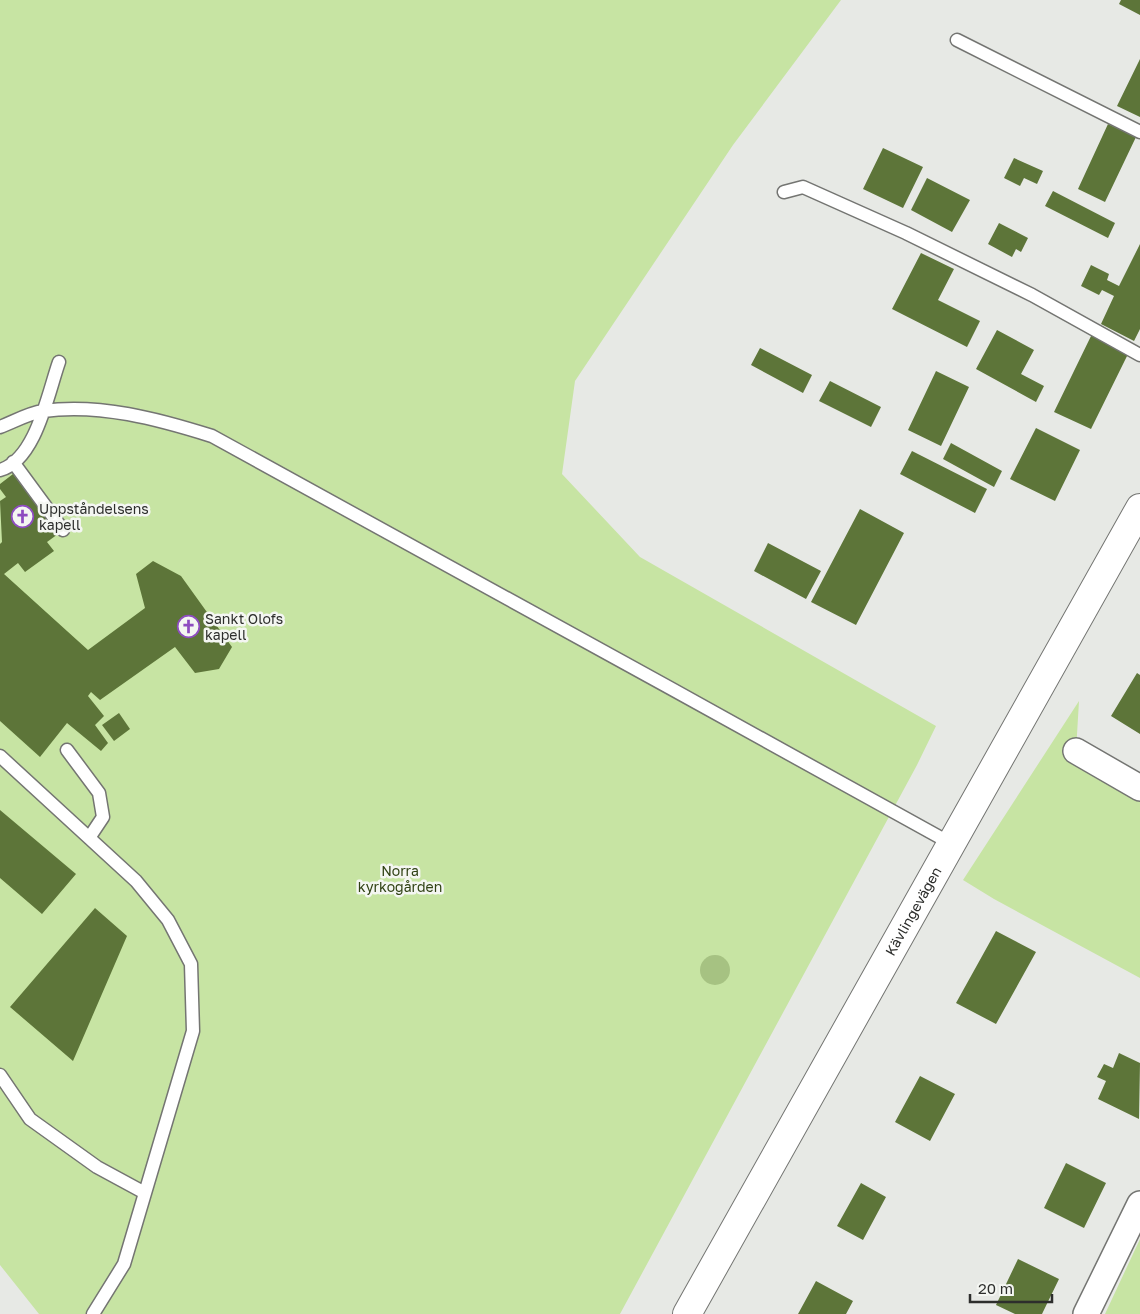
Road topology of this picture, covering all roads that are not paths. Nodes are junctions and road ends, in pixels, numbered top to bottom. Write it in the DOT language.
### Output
graph roads {
  1 [pos="957,40"];
  2 [pos="1140,132"];
  3 [pos="784,192"];
  4 [pos="1140,355"];
  5 [pos="58,362"];
  6 [pos="42,411"];
  7 [pos="0,427"];
  8 [pos="13,462"];
  9 [pos="0,470"];
  10 [pos="1140,508"];
  11 [pos="63,530"];
  12 [pos="67,750"];
  13 [pos="1076,751"];
  14 [pos="0,756"];
  15 [pos="1140,788"];
  16 [pos="89,838"];
  17 [pos="952,844"];
  18 [pos="0,1075"];
  19 [pos="145,1193"];
  20 [pos="1140,1204"];
  21 [pos="93,1314"];
  22 [pos="687,1314"];
  23 [pos="1086,1314"];
  1 -- 2 [label="lane"];
  3 -- 4 [label="lane"];
  5 -- 6 [label="lane"];
  6 -- 7 [label="lane"];
  6 -- 8 [label="lane"];
  6 -- 17 [label="lane"];
  8 -- 9 [label="lane"];
  8 -- 11 [label="lane"];
  10 -- 17 [label="main road, Kävlingevägen"];
  12 -- 16 [label="lane"];
  13 -- 15 [label="street"];
  14 -- 16 [label="lane"];
  16 -- 19 [label="lane"];
  17 -- 22 [label="main road, Kävlingevägen"];
  18 -- 19 [label="lane"];
  19 -- 21 [label="lane"];
  20 -- 23 [label="street"];
}
